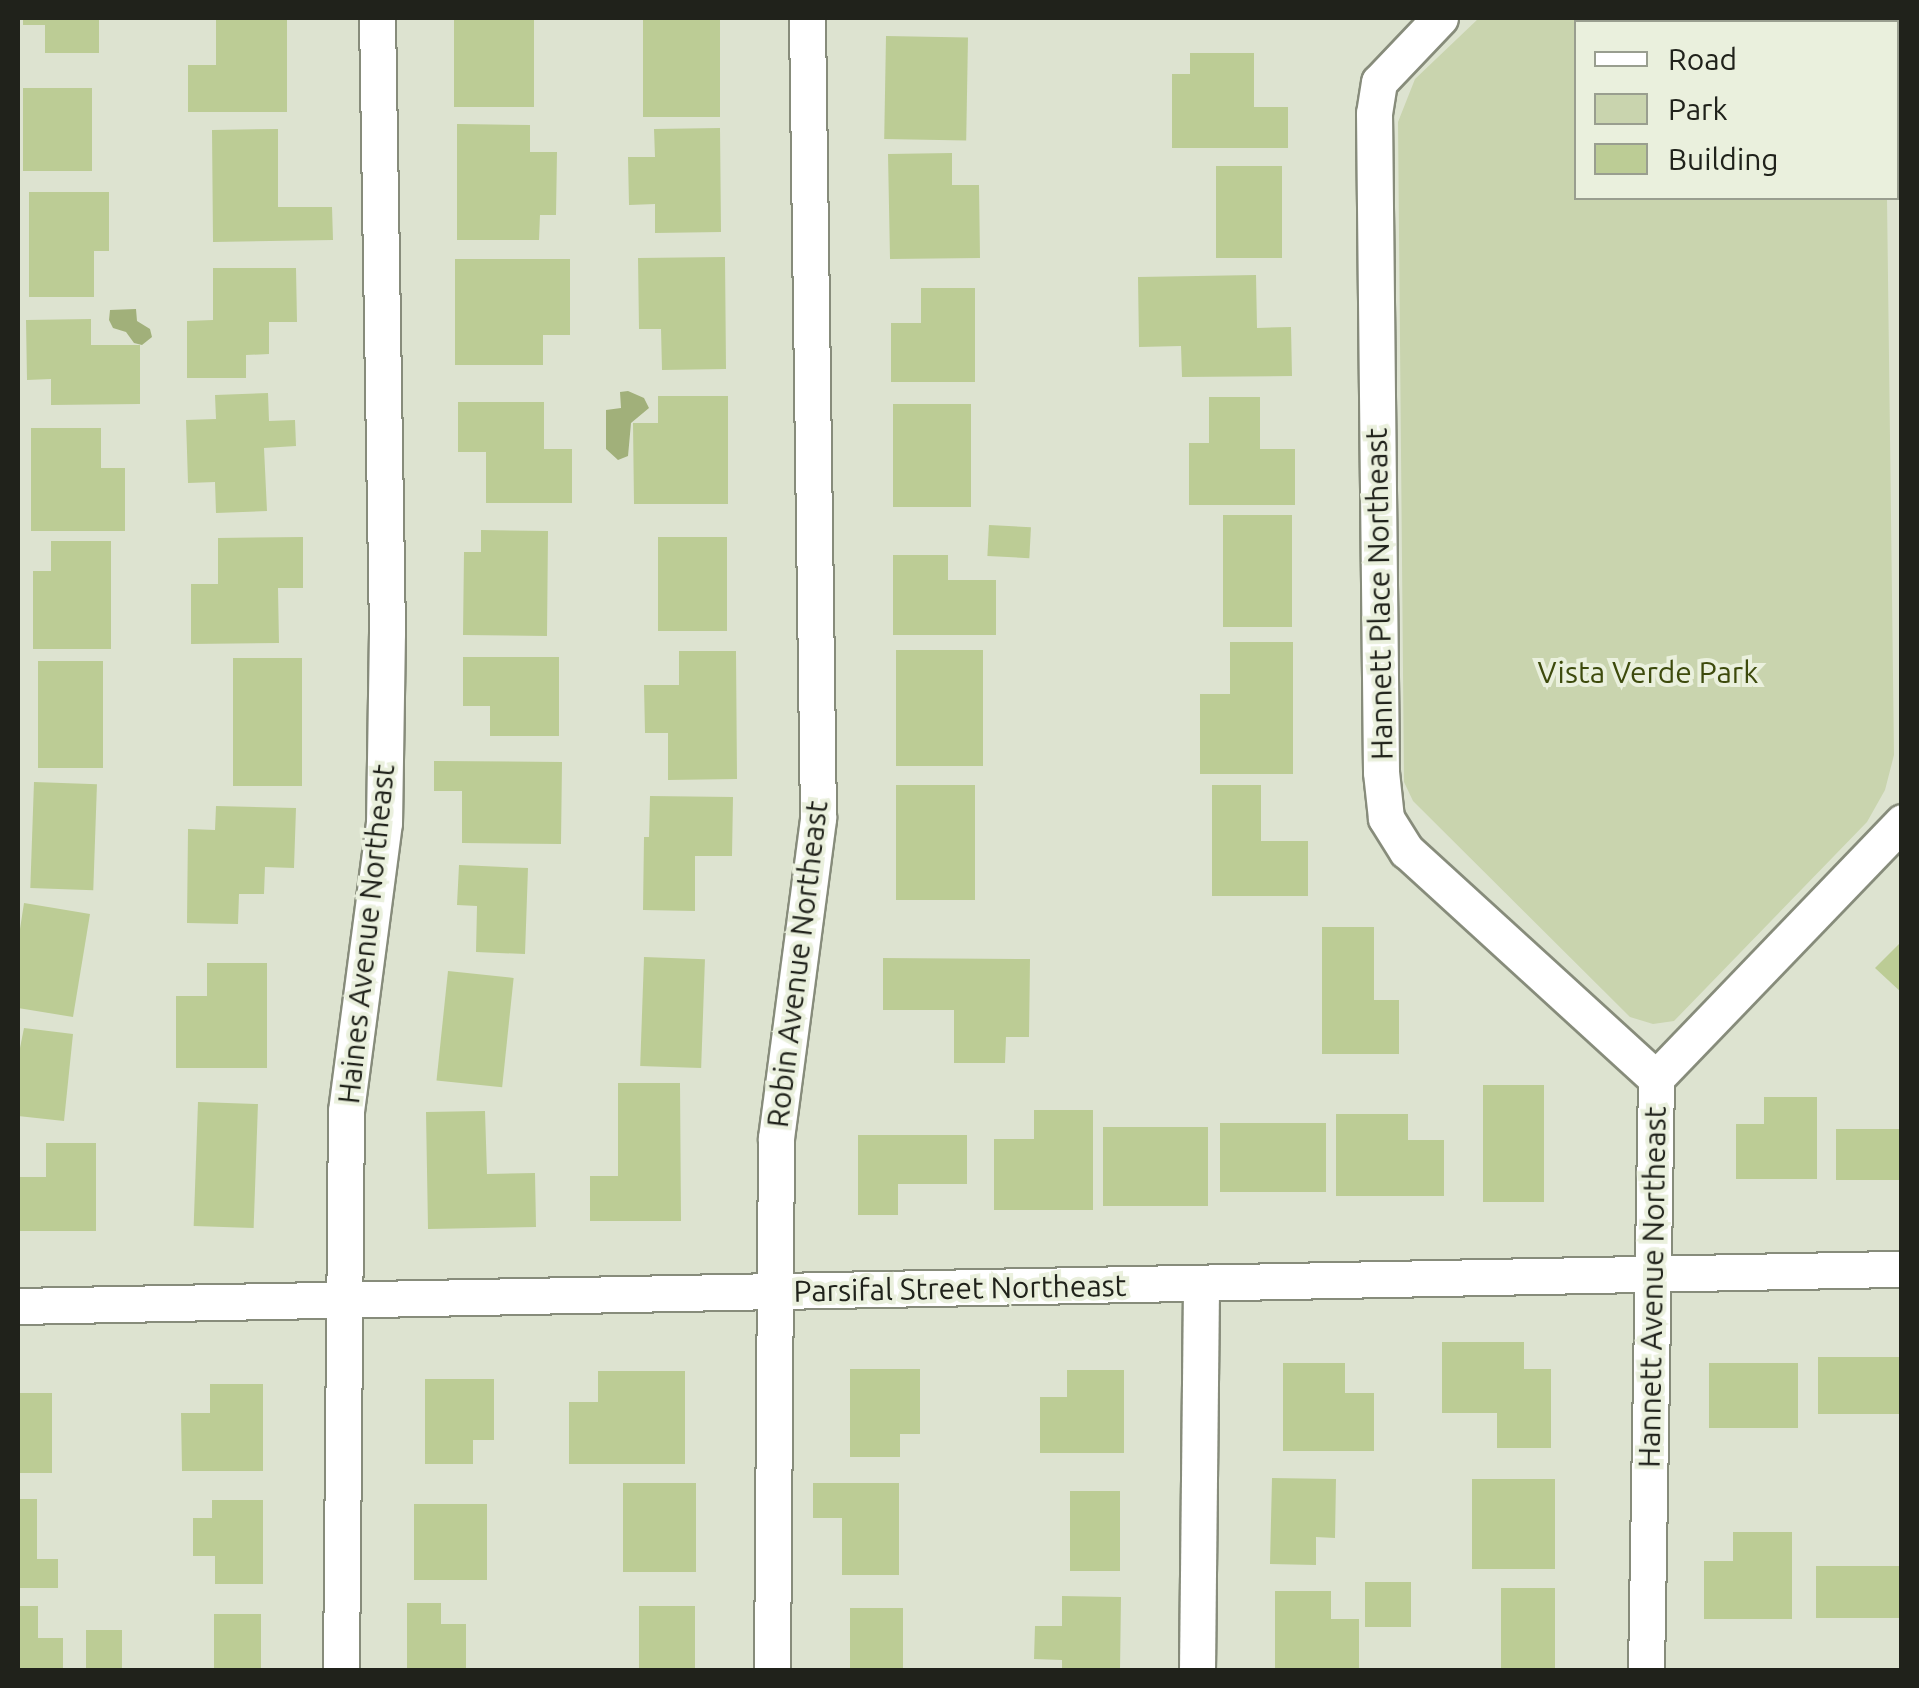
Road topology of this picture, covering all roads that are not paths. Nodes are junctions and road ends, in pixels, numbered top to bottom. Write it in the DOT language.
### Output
graph roads {
  1 [pos="377,18"];
  2 [pos="807,18"];
  3 [pos="1440,18"];
  4 [pos="1902,822"];
  5 [pos="1656,1078"];
  6 [pos="1902,1269"];
  7 [pos="1652,1274"];
  8 [pos="1201,1285"];
  9 [pos="776,1290"];
  10 [pos="344,1300"];
  11 [pos="18,1306"];
  12 [pos="340,1670"];
  13 [pos="772,1670"];
  14 [pos="1197,1670"];
  15 [pos="1646,1670"];
  1 -- 10 [label="street, Haines Avenue Northeast"];
  2 -- 9 [label="street, Robin Avenue Northeast"];
  3 -- 5 [label="street, Hannett Place Northeast"];
  4 -- 5 [label="street, Hannett Avenue Northeast"];
  5 -- 7 [label="street, Hannett Avenue Northeast"];
  6 -- 7 [label="street, Parsifal Street Northeast"];
  7 -- 8 [label="street, Parsifal Street Northeast"];
  7 -- 15 [label="street, Hannett Avenue Northeast"];
  8 -- 9 [label="street, Parsifal Street Northeast"];
  8 -- 14 [label="street"];
  9 -- 10 [label="street, Parsifal Street Northeast"];
  9 -- 13 [label="street, Robin Avenue Northeast"];
  10 -- 11 [label="street, Parsifal Street Northeast"];
  10 -- 12 [label="street, Haines Avenue Northeast"];
}
